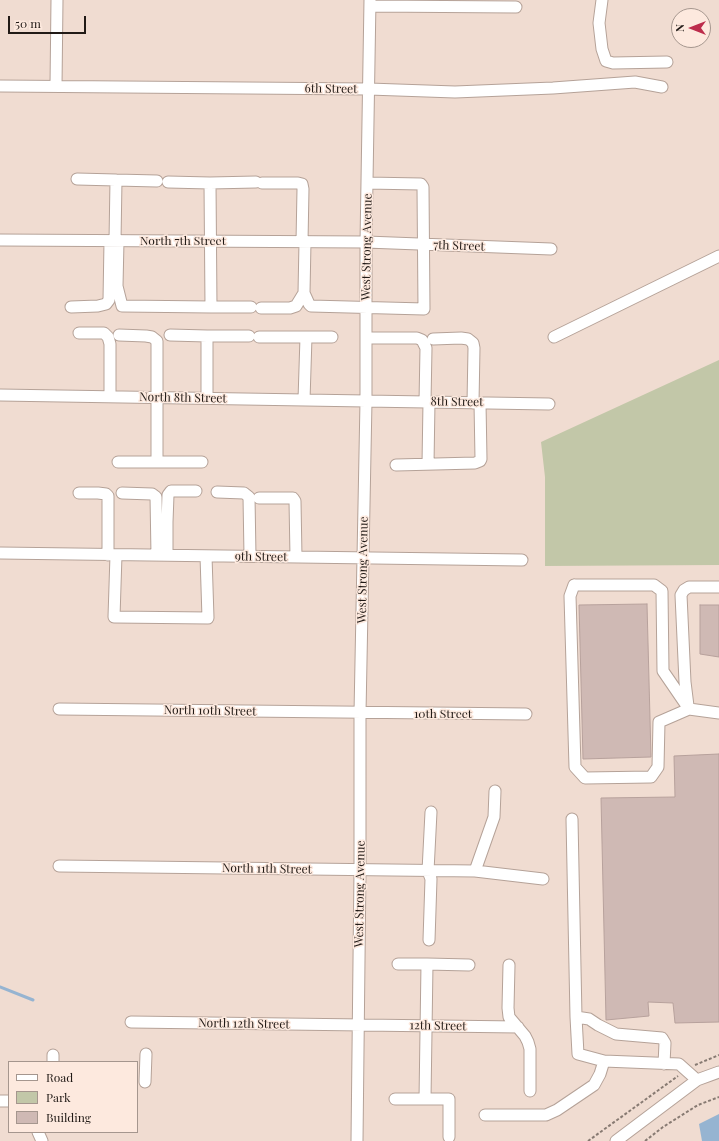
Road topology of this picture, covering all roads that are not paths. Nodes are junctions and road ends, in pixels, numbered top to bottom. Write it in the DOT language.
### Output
graph roads {
  1 [pos="56,0"];
  2 [pos="602,0"];
  3 [pos="370,3"];
  4 [pos="389,3"];
  5 [pos="516,7"];
  6 [pos="667,62"];
  7 [pos="0,86"];
  8 [pos="56,86"];
  9 [pos="662,87"];
  10 [pos="369,89"];
  11 [pos="77,180"];
  12 [pos="116,180"];
  13 [pos="210,183"];
  14 [pos="368,183"];
  15 [pos="0,240"];
  16 [pos="114,241"];
  17 [pos="210,242"];
  18 [pos="304,242"];
  19 [pos="366,242"];
  20 [pos="424,244"];
  21 [pos="551,249"];
  22 [pos="719,256"];
  23 [pos="304,293"];
  24 [pos="71,307"];
  25 [pos="211,307"];
  26 [pos="366,308"];
  27 [pos="79,333"];
  28 [pos="119,335"];
  29 [pos="170,335"];
  30 [pos="207,336"];
  31 [pos="306,337"];
  32 [pos="332,337"];
  33 [pos="366,338"];
  34 [pos="554,338"];
  35 [pos="433,339"];
  36 [pos="0,395"];
  37 [pos="110,397"];
  38 [pos="157,398"];
  39 [pos="207,398"];
  40 [pos="304,400"];
  41 [pos="366,401"];
  42 [pos="427,402"];
  43 [pos="477,403"];
  44 [pos="549,404"];
  45 [pos="118,462"];
  46 [pos="157,462"];
  47 [pos="202,462"];
  48 [pos="428,464"];
  49 [pos="396,465"];
  50 [pos="196,491"];
  51 [pos="217,492"];
  52 [pos="80,493"];
  53 [pos="122,493"];
  54 [pos="259,498"];
  55 [pos="0,553"];
  56 [pos="112,555"];
  57 [pos="162,555"];
  58 [pos="206,556"];
  59 [pos="250,556"];
  60 [pos="296,557"];
  61 [pos="363,558"];
  62 [pos="522,560"];
  63 [pos="719,587"];
  64 [pos="59,709"];
  65 [pos="689,709"];
  66 [pos="360,713"];
  67 [pos="719,713"];
  68 [pos="526,714"];
  69 [pos="495,790"];
  70 [pos="431,812"];
  71 [pos="572,819"];
  72 [pos="60,866"];
  73 [pos="360,870"];
  74 [pos="428,871"];
  75 [pos="475,871"];
  76 [pos="543,879"];
  77 [pos="429,940"];
  78 [pos="398,964"];
  79 [pos="427,964"];
  80 [pos="469,964"];
  81 [pos="509,965"];
  82 [pos="576,1020"];
  83 [pos="131,1022"];
  84 [pos="358,1026"];
  85 [pos="426,1026"];
  86 [pos="518,1027"];
  87 [pos="146,1054"];
  88 [pos="604,1061"];
  89 [pos="664,1064"];
  90 [pos="719,1072"];
  91 [pos="697,1080"];
  92 [pos="145,1082"];
  93 [pos="530,1091"];
  94 [pos="395,1099"];
  95 [pos="425,1099"];
  96 [pos="485,1115"];
  97 [pos="449,1137"];
  98 [pos="357,1141"];
  99 [pos="616,1141"];
  1 -- 8 [label="street"];
  2 -- 6 [label="street"];
  3 -- 4 [label="street"];
  3 -- 10 [label="street, West Strong Avenue"];
  4 -- 5 [label="street"];
  7 -- 8 [label="street, 6th Street"];
  8 -- 10 [label="street, 6th Street"];
  9 -- 10 [label="street, 6th Street"];
  10 -- 14 [label="street, West Strong Avenue"];
  11 -- 12 [label="street"];
  12 -- 13 [label="street"];
  12 -- 16 [label="street"];
  13 -- 17 [label="street"];
  13 -- 18 [label="street"];
  14 -- 19 [label="street, West Strong Avenue"];
  14 -- 20 [label="street"];
  15 -- 16 [label="street, North 7th Street"];
  16 -- 17 [label="street, North 7th Street"];
  16 -- 24 [label="street"];
  16 -- 25 [label="street"];
  17 -- 18 [label="street, North 7th Street"];
  17 -- 25 [label="street"];
  18 -- 19 [label="street, North 7th Street"];
  18 -- 23 [label="street"];
  19 -- 20 [label="street, 7th Street"];
  19 -- 26 [label="street, West Strong Avenue"];
  20 -- 21 [label="street, 7th Street"];
  20 -- 26 [label="street"];
  22 -- 34 [label="street"];
  23 -- 25 [label="street"];
  23 -- 26 [label="street"];
  26 -- 33 [label="street, West Strong Avenue"];
  27 -- 37 [label="street"];
  28 -- 38 [label="street"];
  29 -- 30 [label="street"];
  30 -- 31 [label="street"];
  30 -- 39 [label="street"];
  31 -- 32 [label="street"];
  31 -- 40 [label="street"];
  33 -- 41 [label="street, West Strong Avenue"];
  33 -- 42 [label="street"];
  35 -- 43 [label="street"];
  36 -- 37 [label="street, North 8th Street"];
  37 -- 38 [label="street, North 8th Street"];
  38 -- 39 [label="street, North 8th Street"];
  38 -- 46 [label="street"];
  39 -- 40 [label="street, North 8th Street"];
  40 -- 41 [label="street, North 8th Street"];
  41 -- 42 [label="street, 8th Street"];
  41 -- 61 [label="street, West Strong Avenue"];
  42 -- 43 [label="street, 8th Street"];
  42 -- 48 [label="street"];
  43 -- 44 [label="street, 8th Street"];
  43 -- 48 [label="street"];
  45 -- 46 [label="street"];
  46 -- 47 [label="street"];
  48 -- 49 [label="street"];
  50 -- 57 [label="street"];
  51 -- 59 [label="street"];
  52 -- 56 [label="street"];
  53 -- 57 [label="street"];
  54 -- 60 [label="street"];
  55 -- 56 [label="street, 9th Street"];
  56 -- 57 [label="street, 9th Street"];
  56 -- 58 [label="street"];
  57 -- 58 [label="street, 9th Street"];
  58 -- 59 [label="street, 9th Street"];
  59 -- 60 [label="street, 9th Street"];
  60 -- 61 [label="street, 9th Street"];
  61 -- 62 [label="street, 9th Street"];
  61 -- 66 [label="street, West Strong Avenue"];
  63 -- 65 [label="street"];
  64 -- 66 [label="street, North 10th Street"];
  65 -- 65 [label="street"];
  65 -- 67 [label="street"];
  66 -- 68 [label="street, 10th Street"];
  66 -- 73 [label="street, West Strong Avenue"];
  69 -- 75 [label="street"];
  70 -- 74 [label="street"];
  71 -- 82 [label="street"];
  72 -- 73 [label="street, North 11th Street"];
  73 -- 74 [label="street, North 11th Street"];
  73 -- 84 [label="street, West Strong Avenue"];
  74 -- 75 [label="street, North 11th Street"];
  74 -- 77 [label="street"];
  75 -- 76 [label="street, North 11th Street"];
  78 -- 79 [label="street"];
  79 -- 80 [label="street"];
  79 -- 85 [label="street"];
  81 -- 86 [label="street"];
  82 -- 88 [label="street"];
  82 -- 89 [label="street"];
  83 -- 84 [label="street, North 12th Street"];
  84 -- 85 [label="street, 12th Street"];
  84 -- 98 [label="street, West Strong Avenue"];
  85 -- 86 [label="street, 12th Street"];
  85 -- 95 [label="street"];
  86 -- 93 [label="street"];
  87 -- 92 [label="street"];
  88 -- 89 [label="street"];
  88 -- 96 [label="street"];
  89 -- 91 [label="street"];
  90 -- 91 [label="street"];
  91 -- 99 [label="street"];
  94 -- 95 [label="street"];
  95 -- 97 [label="street"];
}
